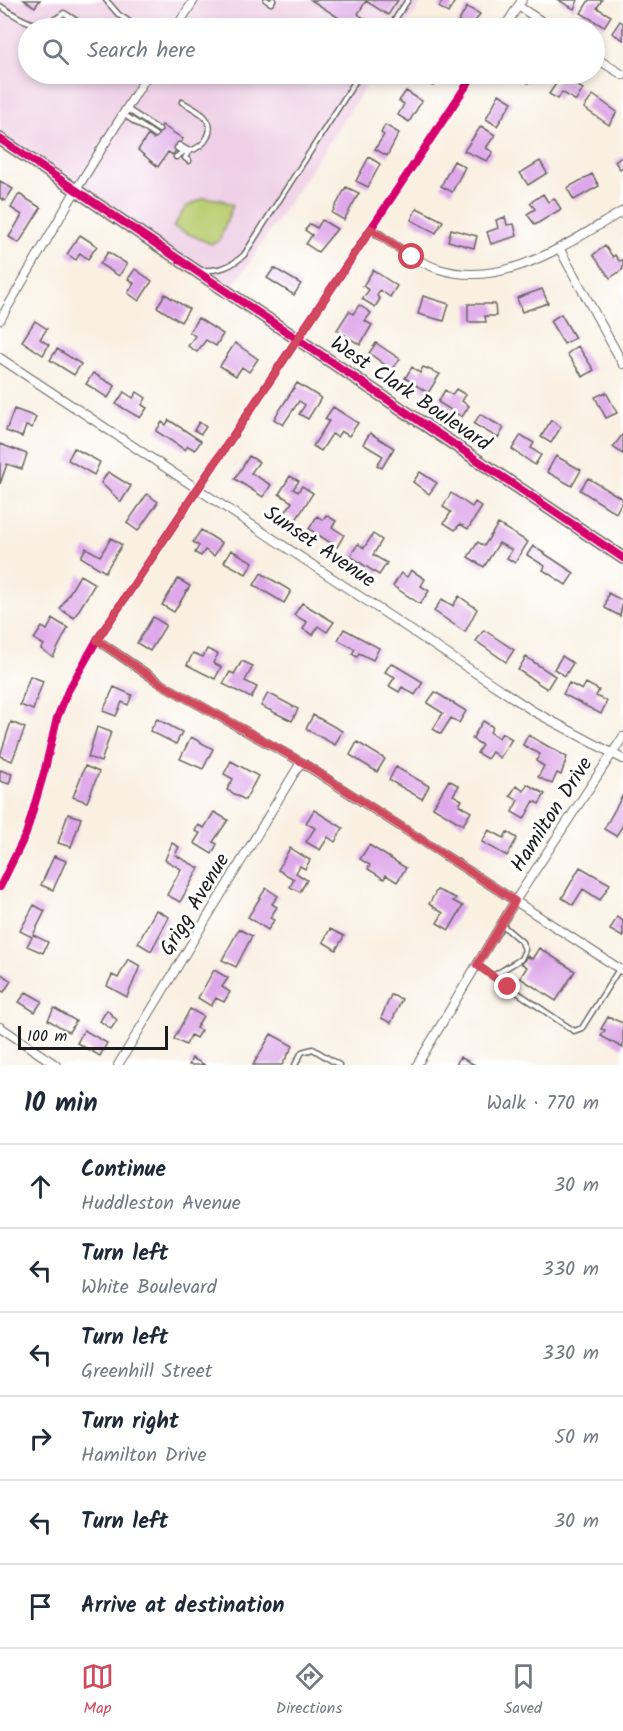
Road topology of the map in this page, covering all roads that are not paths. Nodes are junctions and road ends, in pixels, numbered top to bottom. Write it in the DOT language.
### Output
graph roads {
  1 [pos="106,0"];
  2 [pos="194,0"];
  3 [pos="266,0"];
  4 [pos="273,0"];
  5 [pos="408,0"];
  6 [pos="520,3"];
  7 [pos="0,6"];
  8 [pos="23,18"];
  9 [pos="58,18"];
  10 [pos="72,18"];
  11 [pos="124,18"];
  12 [pos="182,18"];
  13 [pos="396,18"];
  14 [pos="510,18"];
  15 [pos="539,18"];
  16 [pos="605,64"];
  17 [pos="623,75"];
  18 [pos="142,84"];
  19 [pos="354,84"];
  20 [pos="467,84"];
  21 [pos="182,102"];
  22 [pos="124,111"];
  23 [pos="159,130"];
  24 [pos="155,135"];
  25 [pos="1,142"];
  26 [pos="189,151"];
  27 [pos="183,152"];
  28 [pos="176,158"];
  29 [pos="189,161"];
  30 [pos="75,190"];
  31 [pos="623,211"];
  32 [pos="371,229"];
  33 [pos="558,248"];
  34 [pos="195,270"];
  35 [pos="0,320"];
  36 [pos="298,338"];
  37 [pos="0,358"];
  38 [pos="623,364"];
  39 [pos="199,487"];
  40 [pos="623,558"];
  41 [pos="97,640"];
  42 [pos="623,737"];
  43 [pos="612,753"];
  44 [pos="623,759"];
  45 [pos="302,762"];
  46 [pos="0,887"];
  47 [pos="515,901"];
  48 [pos="501,925"];
  49 [pos="477,965"];
  50 [pos="621,970"];
  51 [pos="493,976"];
  52 [pos="0,1027"];
  53 [pos="56,1065"];
  54 [pos="118,1065"];
  55 [pos="295,1065"];
  56 [pos="339,1065"];
  57 [pos="417,1065"];
  1 -- 11 [label="lane"];
  2 -- 12 [label="street"];
  3 -- 4 [label="lane"];
  5 -- 13 [label="lane"];
  6 -- 14 [label="street"];
  6 -- 15 [label="street"];
  7 -- 8 [label="lane"];
  9 -- 10 [label="lane"];
  16 -- 17 [label="street"];
  18 -- 22 [label="street"];
  19 -- 34 [label="lane"];
  20 -- 32 [label="street"];
  21 -- 26 [label="lane"];
  22 -- 23 [label="lane"];
  22 -- 24 [label="lane"];
  22 -- 30 [label="street"];
  25 -- 30 [label="street, West Clark Boulevard"];
  26 -- 27 [label="lane"];
  26 -- 27 [label="lane"];
  26 -- 29 [label="lane"];
  27 -- 28 [label="lane"];
  30 -- 34 [label="street, West Clark Boulevard"];
  30 -- 35 [label="street"];
  31 -- 33 [label="street"];
  32 -- 33 [label="street"];
  32 -- 36 [label="street"];
  33 -- 38 [label="street"];
  34 -- 36 [label="street, West Clark Boulevard"];
  36 -- 39 [label="street"];
  36 -- 40 [label="street, West Clark Boulevard"];
  37 -- 39 [label="street, Sunset Avenue"];
  39 -- 41 [label="street"];
  39 -- 43 [label="street, Sunset Avenue"];
  41 -- 45 [label="street"];
  41 -- 46 [label="street"];
  42 -- 43 [label="street, Hamilton Drive"];
  43 -- 44 [label="street, Sunset Avenue"];
  43 -- 47 [label="street, Hamilton Drive"];
  45 -- 47 [label="street"];
  45 -- 54 [label="street, Grigg Avenue"];
  47 -- 48 [label="street, Hamilton Drive"];
  47 -- 50 [label="street"];
  48 -- 49 [label="street, Hamilton Drive"];
  48 -- 51 [label="lane"];
  49 -- 51 [label="lane"];
  49 -- 57 [label="street, Hamilton Drive"];
  50 -- 51 [label="lane"];
  52 -- 53 [label="street"];
  55 -- 56 [label="lane"];
}
